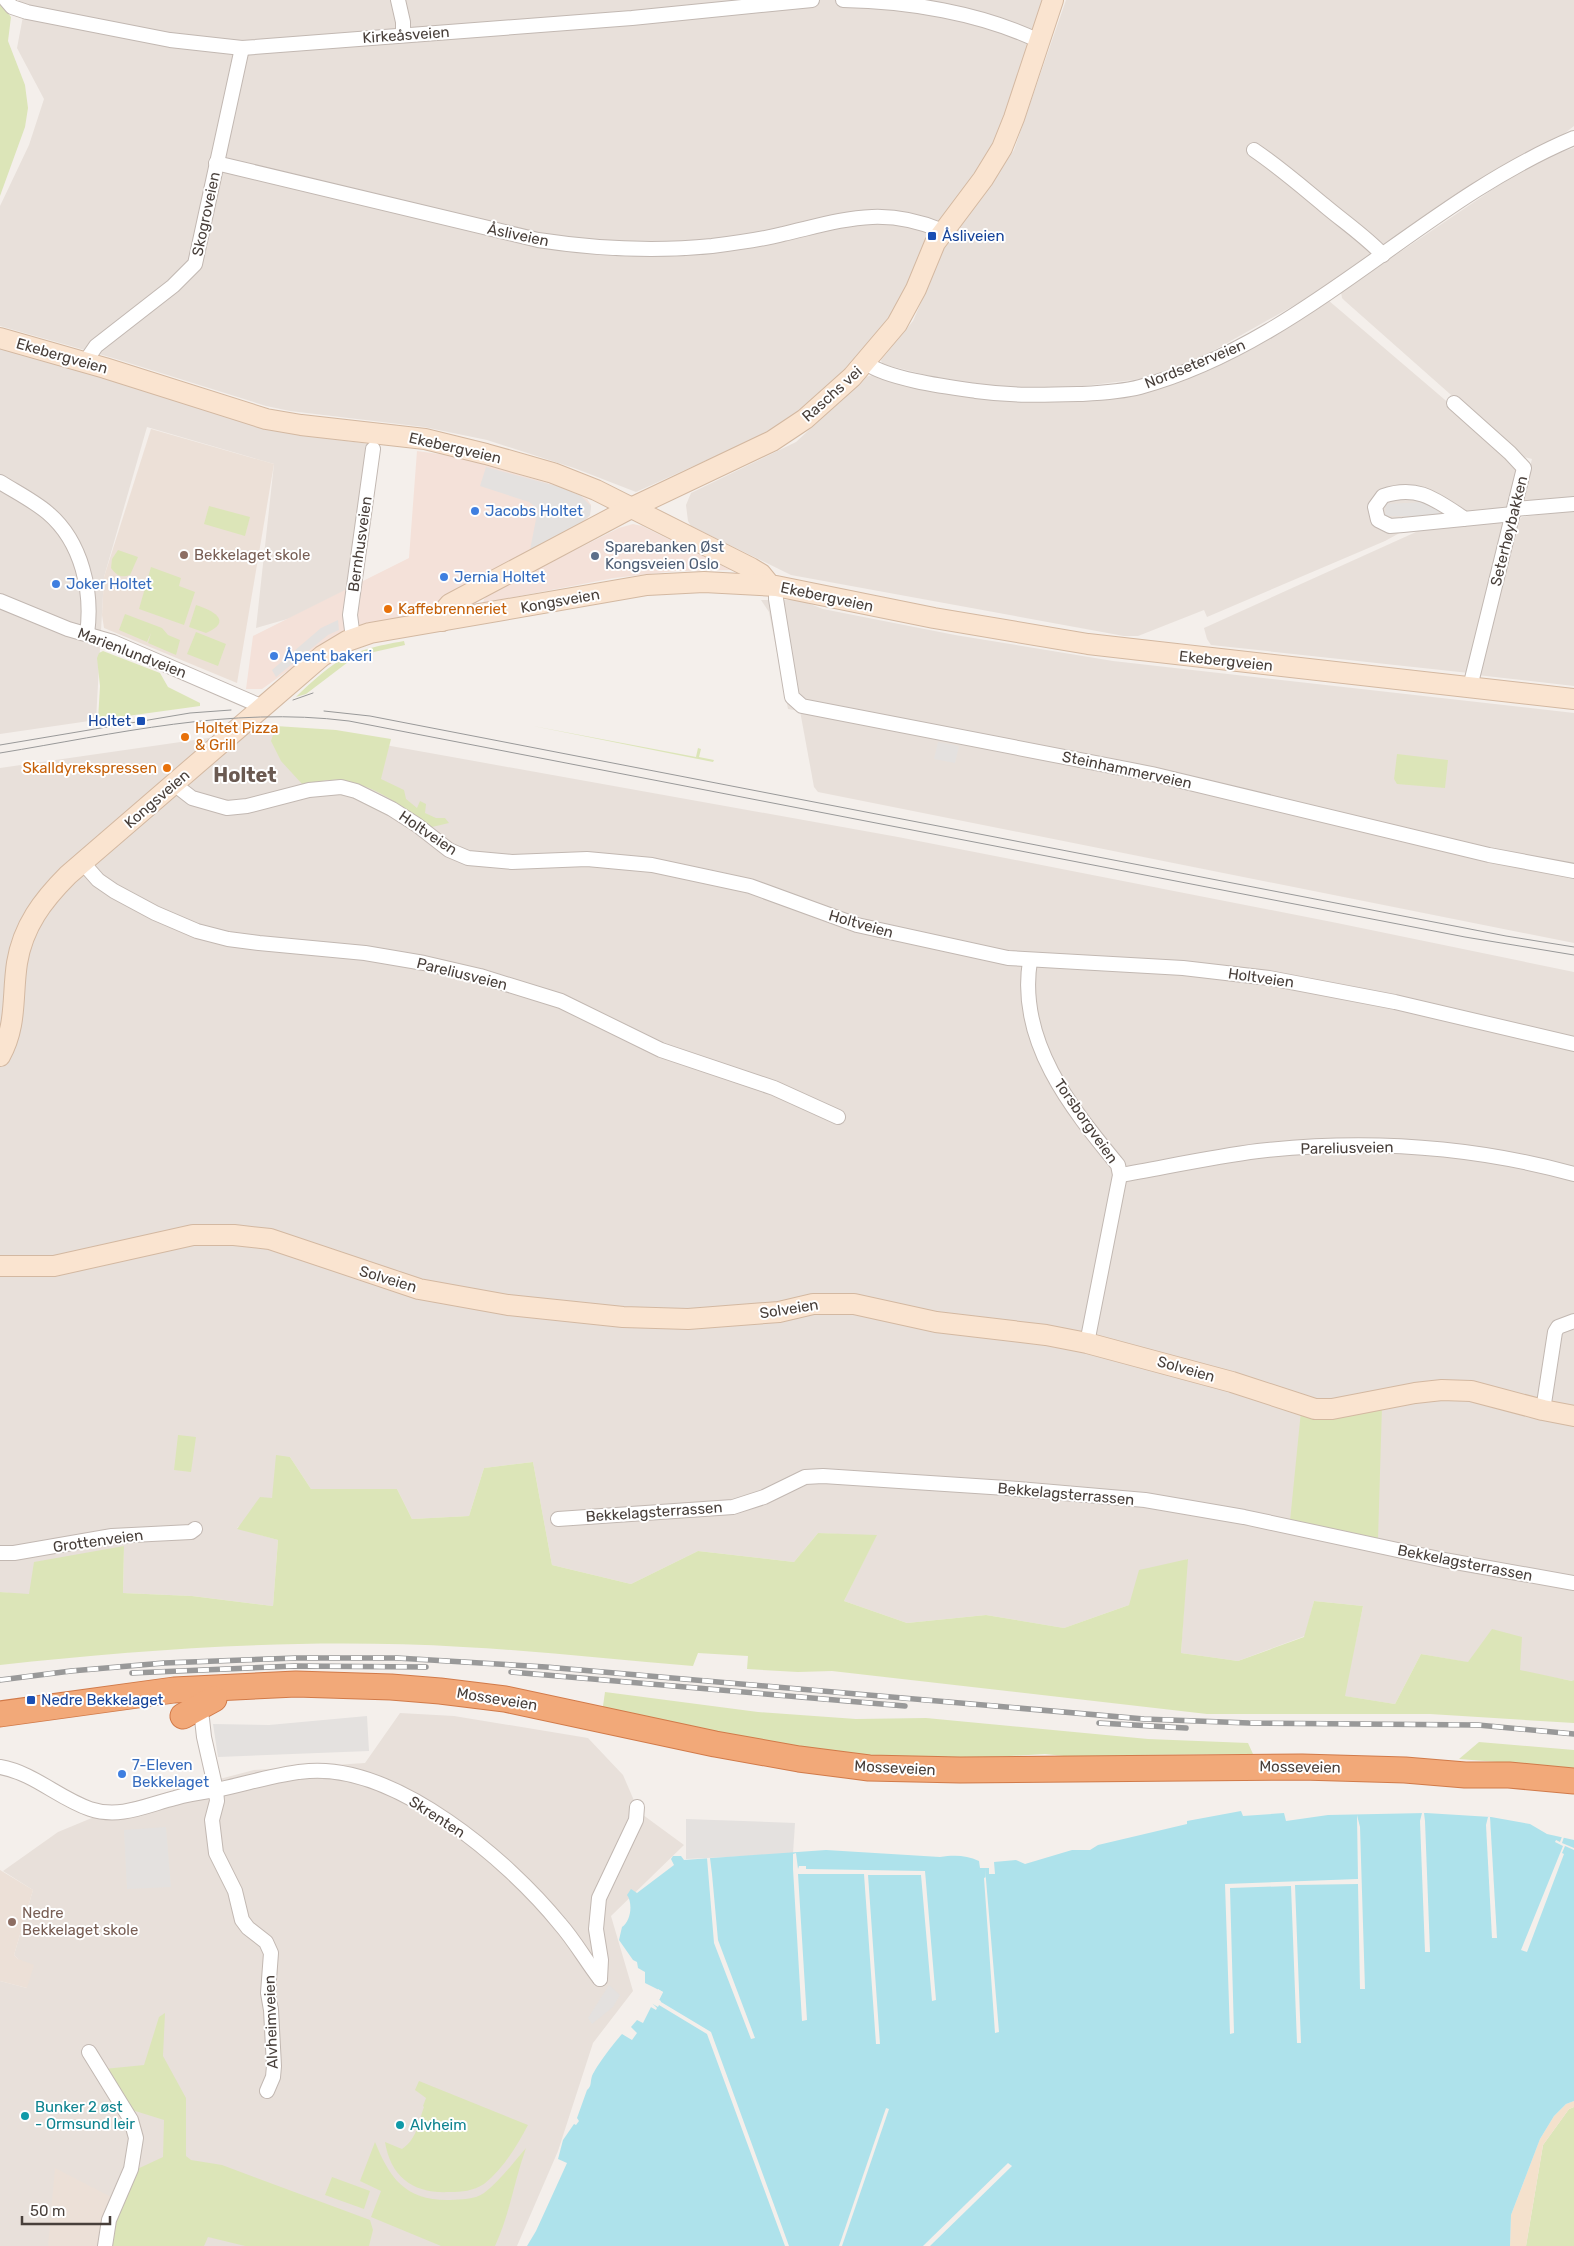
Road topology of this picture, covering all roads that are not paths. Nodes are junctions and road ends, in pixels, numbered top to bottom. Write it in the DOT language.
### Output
graph roads {
  1 [pos="6,0"];
  2 [pos="398,0"];
  3 [pos="812,0"];
  4 [pos="843,0"];
  5 [pos="1053,0"];
  6 [pos="403,35"];
  7 [pos="1039,41"];
  8 [pos="242,48"];
  9 [pos="1574,138"];
  10 [pos="1254,150"];
  11 [pos="216,164"];
  12 [pos="943,232"];
  13 [pos="1383,255"];
  14 [pos="0,338"];
  15 [pos="85,362"];
  16 [pos="866,363"];
  17 [pos="1454,404"];
  18 [pos="373,449"];
  19 [pos="0,482"];
  20 [pos="1574,504"];
  21 [pos="631,508"];
  22 [pos="1514,512"];
  23 [pos="1465,519"];
  24 [pos="773,586"];
  25 [pos="0,601"];
  26 [pos="442,621"];
  27 [pos="87,634"];
  28 [pos="353,638"];
  29 [pos="1470,687"];
  30 [pos="1574,699"];
  31 [pos="262,707"];
  32 [pos="174,784"];
  33 [pos="83,862"];
  34 [pos="1574,871"];
  35 [pos="1030,961"];
  36 [pos="1574,1044"];
  37 [pos="0,1056"];
  38 [pos="838,1116"];
  39 [pos="1574,1174"];
  40 [pos="1120,1175"];
  41 [pos="0,1266"];
  42 [pos="1574,1321"];
  43 [pos="1087,1343"];
  44 [pos="1543,1410"];
  45 [pos="1574,1416"];
  46 [pos="558,1520"];
  47 [pos="195,1529"];
  48 [pos="0,1553"];
  49 [pos="1574,1583"];
  50 [pos="333,1686"];
  51 [pos="200,1711"];
  52 [pos="0,1714"];
  53 [pos="0,1728"];
  54 [pos="0,1767"];
  55 [pos="1465,1775"];
  56 [pos="1574,1781"];
  57 [pos="216,1790"];
  58 [pos="1574,1791"];
  59 [pos="637,1807"];
  60 [pos="89,2052"];
  61 [pos="267,2090"];
  62 [pos="105,2246"];
  1 -- 8 [label="street, Kirkeåsveien"];
  2 -- 6 [label="street"];
  3 -- 6 [label="street, Kirkeåsveien"];
  4 -- 7 [label="street"];
  5 -- 7 [label="street, Raschs vei"];
  6 -- 8 [label="street, Kirkeåsveien"];
  7 -- 12 [label="street, Raschs vei"];
  8 -- 11 [label="street, Skogroveien"];
  9 -- 13 [label="street, Nordseterveien"];
  10 -- 13 [label="street"];
  11 -- 12 [label="street, Åsliveien"];
  11 -- 15 [label="street, Skogroveien"];
  12 -- 16 [label="street, Raschs vei"];
  13 -- 16 [label="street, Nordseterveien"];
  14 -- 15 [label="street, Ekebergveien"];
  15 -- 21 [label="street, Ekebergveien"];
  16 -- 21 [label="street, Raschs vei"];
  17 -- 22 [label="street, Seterhøybakken"];
  18 -- 28 [label="street, Bernhusveien"];
  19 -- 27 [label="street"];
  20 -- 22 [label="street"];
  21 -- 24 [label="street, Ekebergveien"];
  21 -- 26 [label="street, Raschs vei"];
  22 -- 23 [label="street"];
  22 -- 29 [label="street, Seterhøybakken"];
  23 -- 23 [label="street"];
  24 -- 26 [label="street, Kongsveien"];
  24 -- 29 [label="street, Ekebergveien"];
  24 -- 34 [label="street, Steinhammerveien"];
  25 -- 27 [label="street, Marienlundveien"];
  26 -- 28 [label="street, Kongsveien"];
  27 -- 31 [label="street, Marienlundveien"];
  28 -- 31 [label="street, Kongsveien"];
  29 -- 30 [label="street, Ekebergveien"];
  31 -- 32 [label="street, Kongsveien"];
  32 -- 33 [label="street, Kongsveien"];
  32 -- 35 [label="street, Holtveien"];
  33 -- 37 [label="street, Kongsveien"];
  33 -- 38 [label="street, Pareliusveien"];
  35 -- 36 [label="street, Holtveien"];
  35 -- 40 [label="street, Torsborgveien"];
  39 -- 40 [label="street, Pareliusveien"];
  40 -- 43 [label="street, Torsborgveien"];
  41 -- 43 [label="street, Solveien"];
  42 -- 44 [label="street"];
  43 -- 44 [label="street, Solveien"];
  44 -- 45 [label="street, Solveien"];
  46 -- 49 [label="street, Bekkelagsterrassen"];
  47 -- 48 [label="street, Grottenveien"];
  50 -- 51 [label="highway, Mosseveien"];
  50 -- 52 [label="highway, Mosseveien"];
  50 -- 55 [label="highway, Mosseveien"];
  51 -- 53 [label="highway, Mosseveien"];
  51 -- 57 [label="street"];
  54 -- 57 [label="street, Skrenten"];
  55 -- 56 [label="highway, Mosseveien"];
  55 -- 58 [label="highway, Mosseveien"];
  57 -- 59 [label="street, Skrenten"];
  57 -- 61 [label="street, Alvheimveien"];
  60 -- 62 [label="street"];
}
